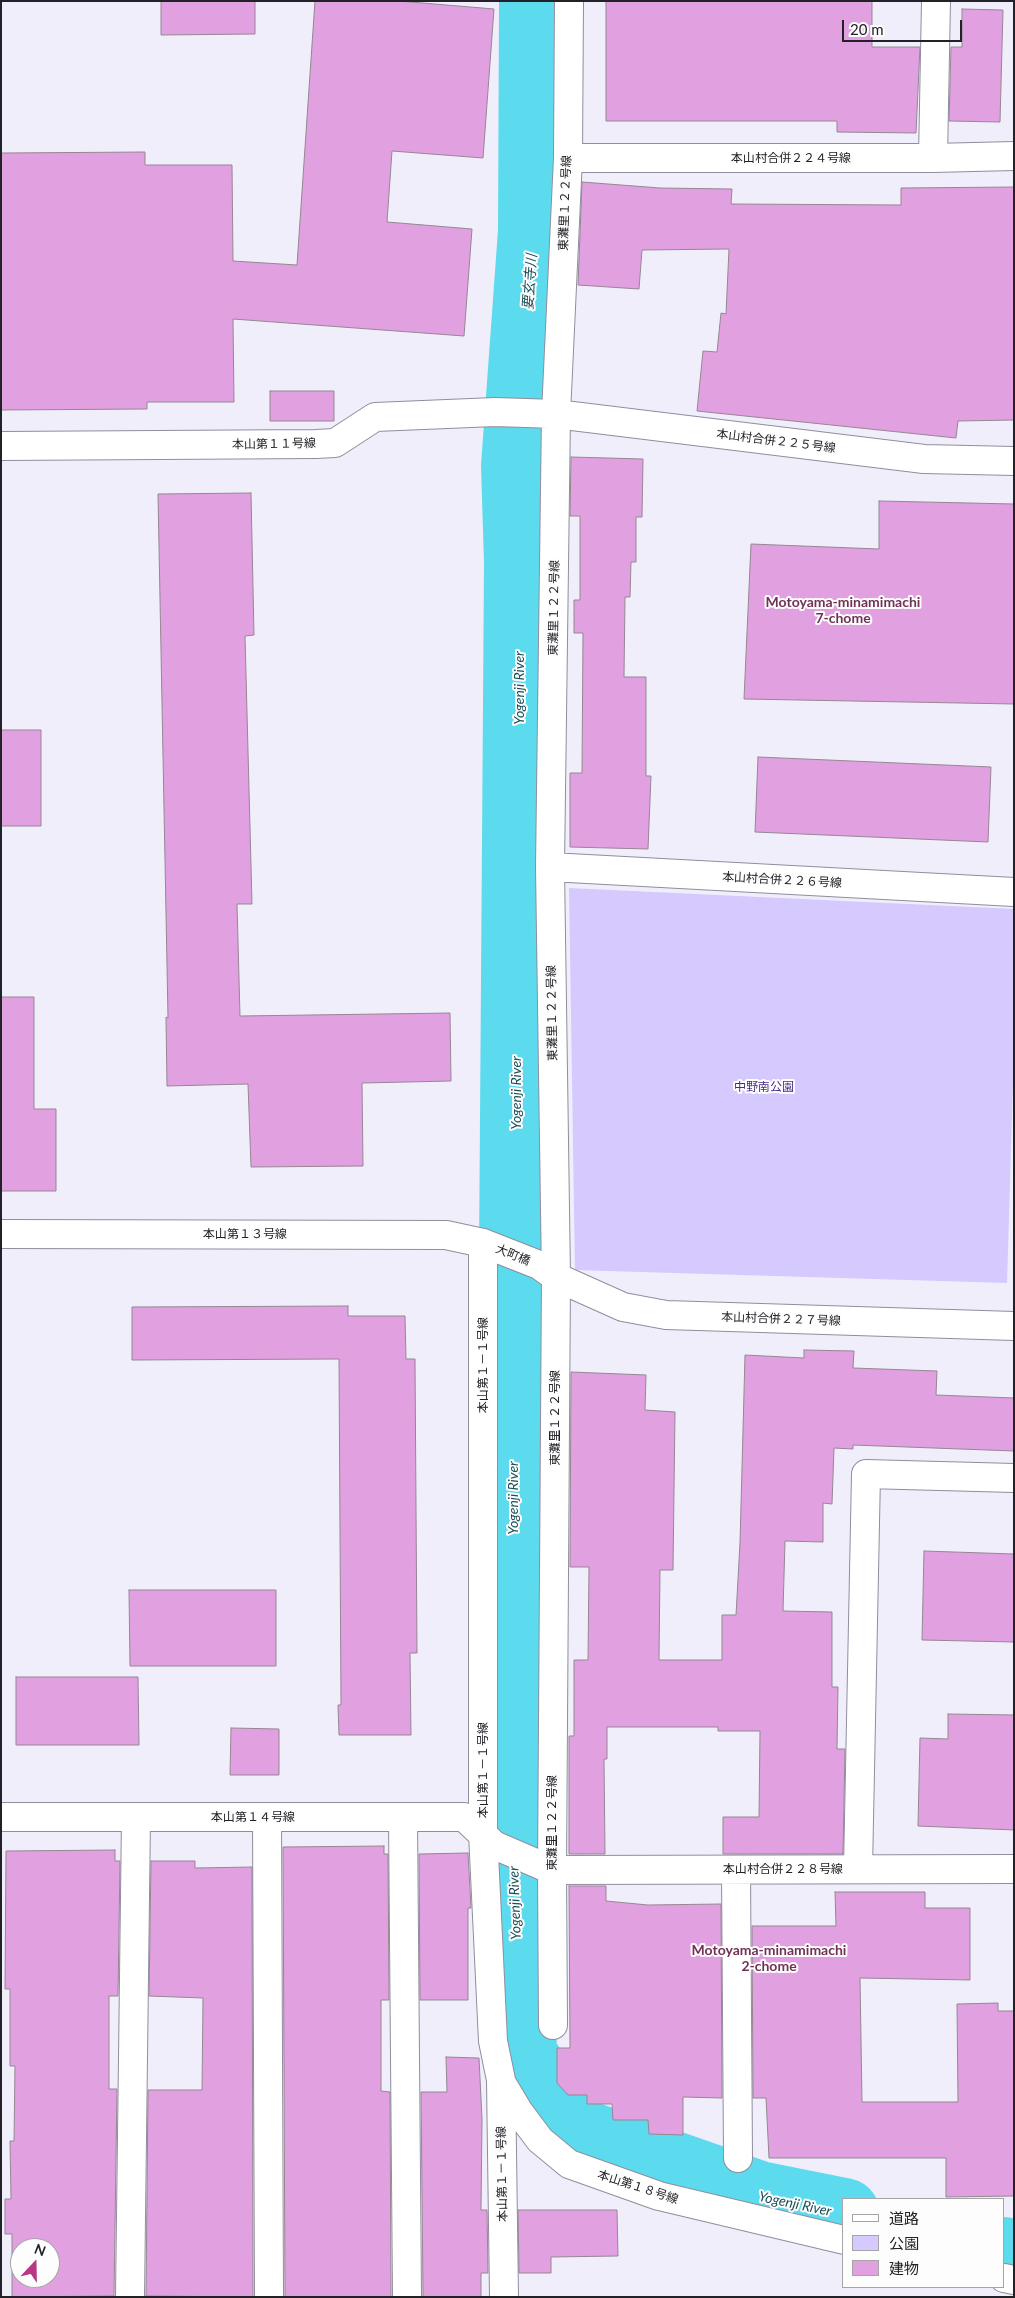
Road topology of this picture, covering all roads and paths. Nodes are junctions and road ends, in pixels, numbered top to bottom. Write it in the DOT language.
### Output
graph roads {
  1 [pos="569,1"];
  2 [pos="936,1"];
  3 [pos="1014,156"];
  4 [pos="568,158"];
  5 [pos="933,158"];
  6 [pos="547,413"];
  7 [pos="1,446"];
  8 [pos="1014,461"];
  9 [pos="550,868"];
  10 [pos="1014,892"];
  11 [pos="1,1234"];
  12 [pos="485,1244"];
  13 [pos="547,1271"];
  14 [pos="1014,1326"];
  15 [pos="1014,1478"];
  16 [pos="1,1817"];
  17 [pos="136,1817"];
  18 [pos="267,1817"];
  19 [pos="402,1817"];
  20 [pos="489,1839"];
  21 [pos="547,1868"];
  22 [pos="858,1869"];
  23 [pos="1014,1869"];
  24 [pos="736,1870"];
  25 [pos="553,2025"];
  26 [pos="501,2080"];
  27 [pos="738,2158"];
  28 [pos="842,2240"];
  29 [pos="130,2297"];
  30 [pos="269,2297"];
  31 [pos="407,2297"];
  32 [pos="504,2297"];
  1 -- 4 [label="street, 東灘里１２２号線"];
  2 -- 5 [label="street"];
  3 -- 5 [label="street, 本山村合併２２４号線"];
  4 -- 5 [label="street, 本山村合併２２４号線"];
  4 -- 6 [label="street, 東灘里１２２号線"];
  6 -- 7 [label="street, 本山第１１号線"];
  6 -- 8 [label="street, 本山村合併２２５号線"];
  6 -- 9 [label="street, 東灘里１２２号線"];
  9 -- 10 [label="street, 本山村合併２２６号線"];
  9 -- 13 [label="street, 東灘里１２２号線"];
  11 -- 12 [label="street, 本山第１３号線"];
  12 -- 13 [label="street, 大町橋"];
  12 -- 20 [label="street, 本山第１－１号線"];
  13 -- 14 [label="street, 本山村合併２２７号線"];
  13 -- 21 [label="street, 東灘里１２２号線"];
  15 -- 22 [label="street"];
  16 -- 17 [label="street, 本山第１４号線"];
  17 -- 18 [label="street, 本山第１４号線"];
  17 -- 29 [label="street"];
  18 -- 19 [label="street, 本山第１４号線"];
  18 -- 30 [label="street"];
  19 -- 20 [label="street, 本山第１４号線"];
  19 -- 31 [label="street"];
  20 -- 21 [label="street, 本山第１４号線"];
  20 -- 26 [label="street, 本山第１－１号線"];
  21 -- 24 [label="street, 本山村合併２２８号線"];
  21 -- 25 [label="street, 東灘里１２２号線"];
  22 -- 23 [label="street, 本山村合併２２８号線"];
  22 -- 24 [label="street, 本山村合併２２８号線"];
  24 -- 27 [label="street"];
  26 -- 28 [label="street, 本山第１８号線"];
  26 -- 32 [label="street, 本山第１－１号線"];
}
